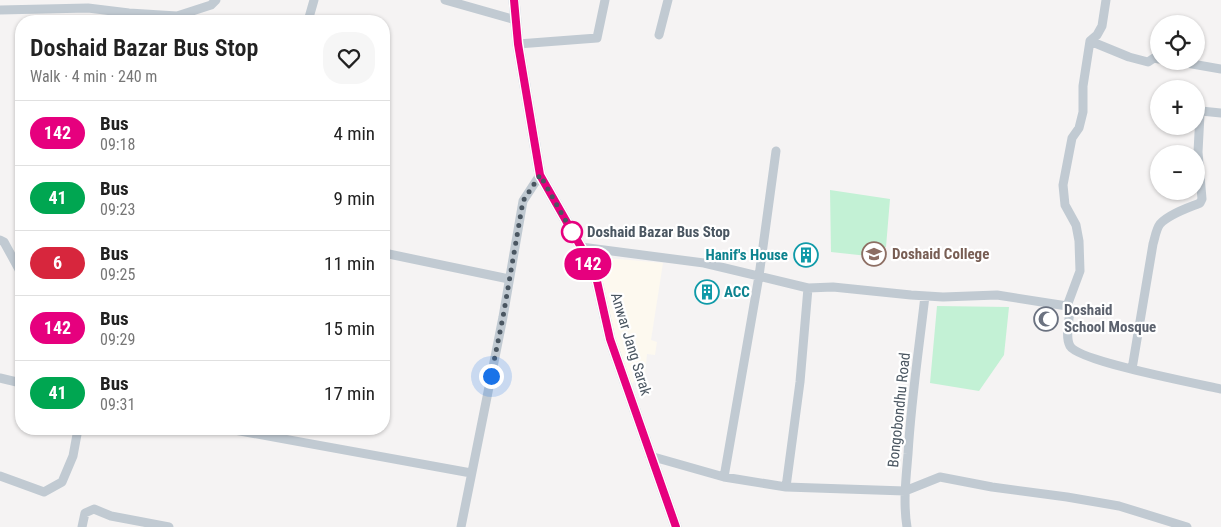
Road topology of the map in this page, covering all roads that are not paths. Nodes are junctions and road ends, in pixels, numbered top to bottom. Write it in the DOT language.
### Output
graph roads {
  1 [pos="216,0"];
  2 [pos="314,0"];
  3 [pos="445,0"];
  4 [pos="514,0"];
  5 [pos="605,0"];
  6 [pos="668,0"];
  7 [pos="1106,0"];
  8 [pos="0,10"];
  9 [pos="161,15"];
  10 [pos="180,15"];
  11 [pos="310,15"];
  12 [pos="516,20"];
  13 [pos="659,35"];
  14 [pos="1090,41"];
  15 [pos="518,44"];
  16 [pos="1150,61"];
  17 [pos="1205,66"];
  18 [pos="1221,69"];
  19 [pos="1221,113"];
  20 [pos="776,151"];
  21 [pos="540,175"];
  22 [pos="0,240"];
  23 [pos="581,247"];
  24 [pos="390,254"];
  25 [pos="15,262"];
  26 [pos="759,276"];
  27 [pos="510,279"];
  28 [pos="808,288"];
  29 [pos="925,296"];
  30 [pos="1067,306"];
  31 [pos="1132,369"];
  32 [pos="0,378"];
  33 [pos="15,382"];
  34 [pos="1221,389"];
  35 [pos="77,435"];
  36 [pos="264,435"];
  37 [pos="282,435"];
  38 [pos="281,438"];
  39 [pos="650,456"];
  40 [pos="471,473"];
  41 [pos="0,476"];
  42 [pos="724,477"];
  43 [pos="786,487"];
  44 [pos="905,491"];
  45 [pos="82,527"];
  46 [pos="169,527"];
  47 [pos="461,527"];
  48 [pos="676,527"];
  49 [pos="906,527"];
  50 [pos="1187,527"];
  1 -- 10 [label="street"];
  2 -- 11 [label="street"];
  3 -- 12 [label="street"];
  4 -- 12 [label="main road, Anwar Jang Sarak"];
  5 -- 15 [label="street"];
  6 -- 13 [label="street"];
  7 -- 14 [label="street"];
  8 -- 9 [label="street"];
  12 -- 15 [label="main road, Anwar Jang Sarak"];
  14 -- 16 [label="street"];
  14 -- 30 [label="street"];
  15 -- 21 [label="main road, Anwar Jang Sarak"];
  17 -- 18 [label="street"];
  19 -- 31 [label="street"];
  20 -- 26 [label="street"];
  21 -- 23 [label="main road, Anwar Jang Sarak"];
  21 -- 27 [label="street"];
  22 -- 25 [label="street"];
  23 -- 26 [label="street"];
  23 -- 39 [label="main road, Anwar Jang Sarak"];
  24 -- 27 [label="street"];
  26 -- 28 [label="street"];
  26 -- 42 [label="street"];
  27 -- 40 [label="street"];
  28 -- 29 [label="street"];
  28 -- 43 [label="street"];
  29 -- 30 [label="street"];
  29 -- 44 [label="street, Bongobondhu Road"];
  30 -- 31 [label="street"];
  31 -- 34 [label="street"];
  32 -- 33 [label="street"];
  35 -- 41 [label="street"];
  36 -- 38 [label="street"];
  37 -- 38 [label="street"];
  38 -- 40 [label="street"];
  39 -- 42 [label="street"];
  39 -- 48 [label="main road, Anwar Jang Sarak"];
  40 -- 47 [label="street"];
  42 -- 43 [label="street"];
  43 -- 44 [label="street"];
  44 -- 49 [label="street, Bongobondhu Road"];
  44 -- 50 [label="street"];
  45 -- 46 [label="street"];
}
